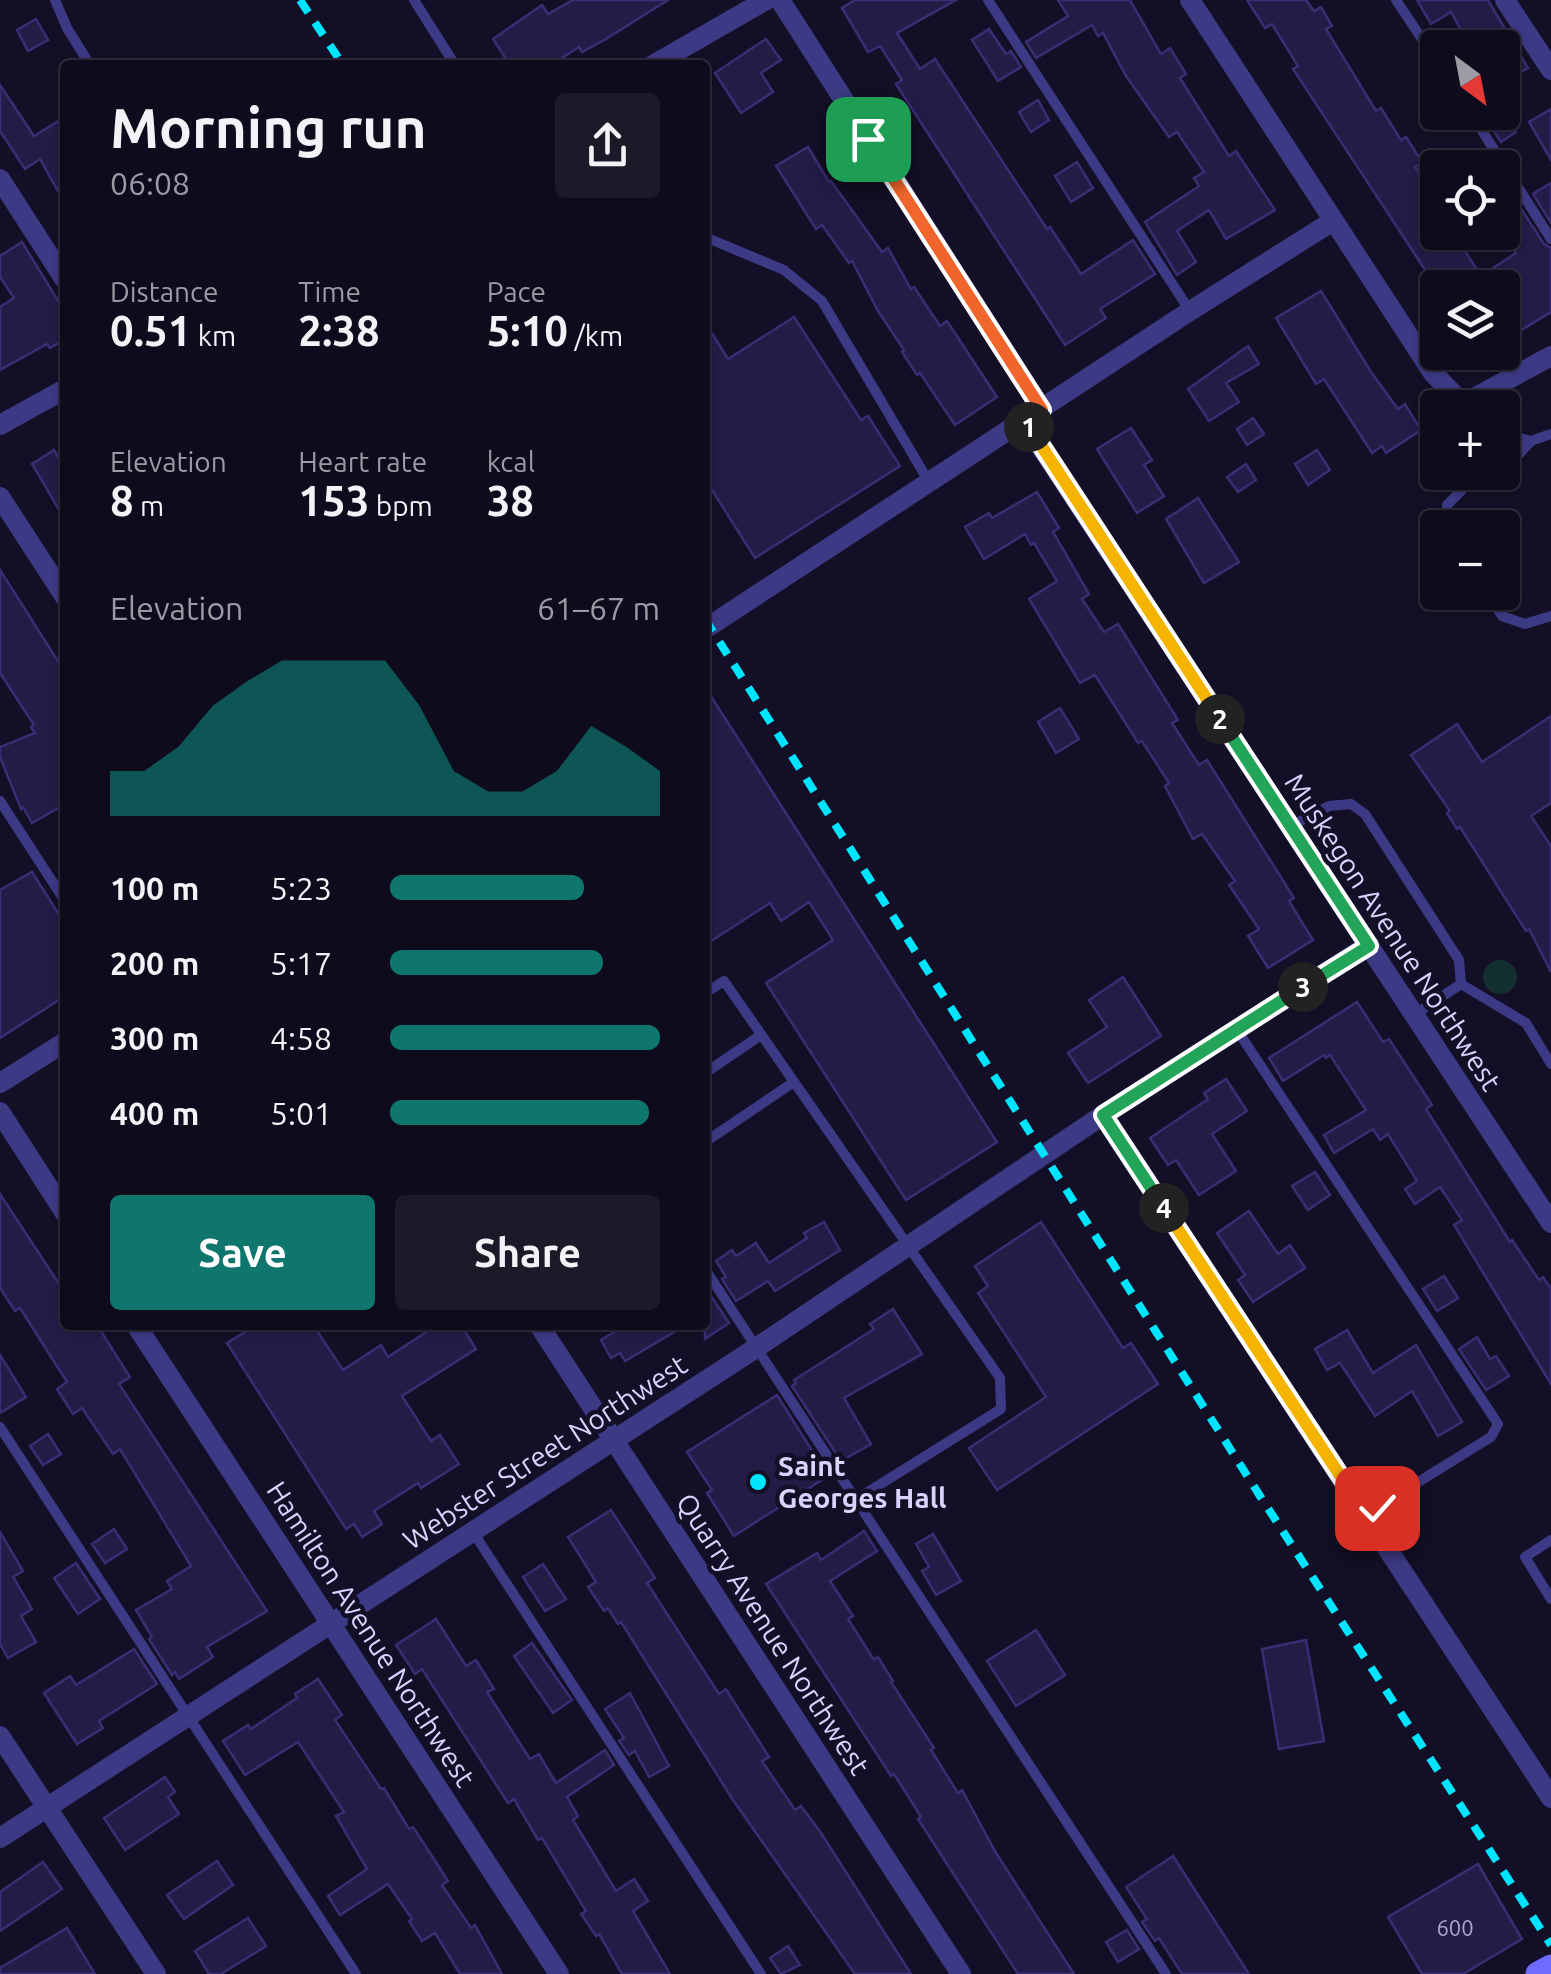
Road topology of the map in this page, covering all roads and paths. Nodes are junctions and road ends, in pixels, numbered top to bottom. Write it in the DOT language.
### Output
graph roads {
  1 [pos="55,0"];
  2 [pos="414,0"];
  3 [pos="766,0"];
  4 [pos="780,0"];
  5 [pos="988,0"];
  6 [pos="1190,0"];
  7 [pos="1396,0"];
  8 [pos="1505,0"];
  9 [pos="1420,36"];
  10 [pos="87,60"];
  11 [pos="452,60"];
  12 [pos="662,60"];
  13 [pos="1551,70"];
  14 [pos="1482,130"];
  15 [pos="0,178"];
  16 [pos="1334,221"];
  17 [pos="1551,238"];
  18 [pos="710,239"];
  19 [pos="60,272"];
  20 [pos="1190,311"];
  21 [pos="1551,356"];
  22 [pos="1449,390"];
  23 [pos="1492,390"];
  24 [pos="60,392"];
  25 [pos="1033,415"];
  26 [pos="0,426"];
  27 [pos="1551,434"];
  28 [pos="1520,438"];
  29 [pos="1531,441"];
  30 [pos="1520,453"];
  31 [pos="930,483"];
  32 [pos="1460,490"];
  33 [pos="0,497"];
  34 [pos="1447,510"];
  35 [pos="60,589"];
  36 [pos="1498,610"];
  37 [pos="1551,616"];
  38 [pos="710,626"];
  39 [pos="0,801"];
  40 [pos="1291,826"];
  41 [pos="60,893"];
  42 [pos="1369,946"];
  43 [pos="1460,984"];
  44 [pos="710,990"];
  45 [pos="1414,1015"];
  46 [pos="1237,1029"];
  47 [pos="761,1035"];
  48 [pos="60,1045"];
  49 [pos="1551,1064"];
  50 [pos="710,1070"];
  51 [pos="794,1082"];
  52 [pos="0,1083"];
  53 [pos="0,1112"];
  54 [pos="1103,1115"];
  55 [pos="710,1139"];
  56 [pos="1545,1199"];
  57 [pos="60,1206"];
  58 [pos="1551,1223"];
  59 [pos="909,1247"];
  60 [pos="710,1277"];
  61 [pos="145,1330"];
  62 [pos="542,1330"];
  63 [pos="756,1348"];
  64 [pos="0,1427"];
  65 [pos="613,1439"];
  66 [pos="856,1500"];
  67 [pos="1366,1515"];
  68 [pos="473,1531"];
  69 [pos="1551,1540"];
  70 [pos="1550,1595"];
  71 [pos="332,1624"];
  72 [pos="186,1717"];
  73 [pos="0,1736"];
  74 [pos="1551,1798"];
  75 [pos="46,1808"];
  76 [pos="0,1838"];
  77 [pos="1551,1967"];
  78 [pos="156,1974"];
  79 [pos="356,1974"];
  80 [pos="558,1974"];
  81 [pos="761,1974"];
  82 [pos="961,1974"];
  83 [pos="1166,1974"];
  84 [pos="1538,1974"];
  1 -- 10 [label="lane"];
  2 -- 11 [label="lane"];
  3 -- 12 [label="street"];
  4 -- 25 [label="street, Muskegon Avenue Northwest"];
  5 -- 20 [label="lane"];
  6 -- 16 [label="street"];
  7 -- 9 [label="lane"];
  8 -- 13 [label="street"];
  14 -- 17 [label="lane"];
  15 -- 19 [label="street"];
  16 -- 20 [label="street"];
  16 -- 22 [label="street"];
  18 -- 31 [label="lane"];
  20 -- 25 [label="street"];
  21 -- 23 [label="street"];
  24 -- 26 [label="street"];
  25 -- 31 [label="street"];
  25 -- 40 [label="street, Muskegon Avenue Northwest"];
  27 -- 29 [label="lane"];
  28 -- 29 [label="lane"];
  29 -- 30 [label="lane"];
  31 -- 38 [label="street"];
  32 -- 34 [label="lane"];
  33 -- 35 [label="street"];
  36 -- 37 [label="lane"];
  39 -- 41 [label="lane"];
  40 -- 42 [label="street, Muskegon Avenue Northwest"];
  40 -- 43 [label="lane"];
  42 -- 45 [label="street, Muskegon Avenue Northwest"];
  42 -- 46 [label="street, Webster Street Northwest"];
  43 -- 45 [label="lane"];
  43 -- 49 [label="lane"];
  44 -- 47 [label="lane"];
  45 -- 56 [label="street, Muskegon Avenue Northwest"];
  46 -- 54 [label="street, Webster Street Northwest"];
  46 -- 67 [label="lane"];
  47 -- 50 [label="lane"];
  47 -- 51 [label="lane"];
  48 -- 52 [label="street"];
  51 -- 55 [label="lane"];
  51 -- 59 [label="lane"];
  53 -- 57 [label="street"];
  54 -- 59 [label="street, Webster Street Northwest"];
  54 -- 67 [label="street"];
  56 -- 58 [label="street, Muskegon Avenue Northwest"];
  59 -- 63 [label="street, Webster Street Northwest"];
  59 -- 66 [label="lane"];
  60 -- 63 [label="lane"];
  61 -- 71 [label="street, Hamilton Avenue Northwest"];
  62 -- 65 [label="street, Quarry Avenue Northwest"];
  63 -- 65 [label="street, Webster Street Northwest"];
  63 -- 66 [label="lane"];
  64 -- 72 [label="lane"];
  65 -- 68 [label="street, Webster Street Northwest"];
  65 -- 82 [label="street, Quarry Avenue Northwest"];
  66 -- 83 [label="lane"];
  67 -- 74 [label="street"];
  68 -- 71 [label="street, Webster Street Northwest"];
  68 -- 81 [label="lane"];
  69 -- 70 [label="lane"];
  71 -- 72 [label="street, Webster Street Northwest"];
  71 -- 80 [label="street, Hamilton Avenue Northwest"];
  72 -- 75 [label="street, Webster Street Northwest"];
  72 -- 79 [label="lane"];
  73 -- 75 [label="street"];
  75 -- 76 [label="street, Webster Street Northwest"];
  75 -- 78 [label="street"];
  77 -- 84 [label="street"];
}
